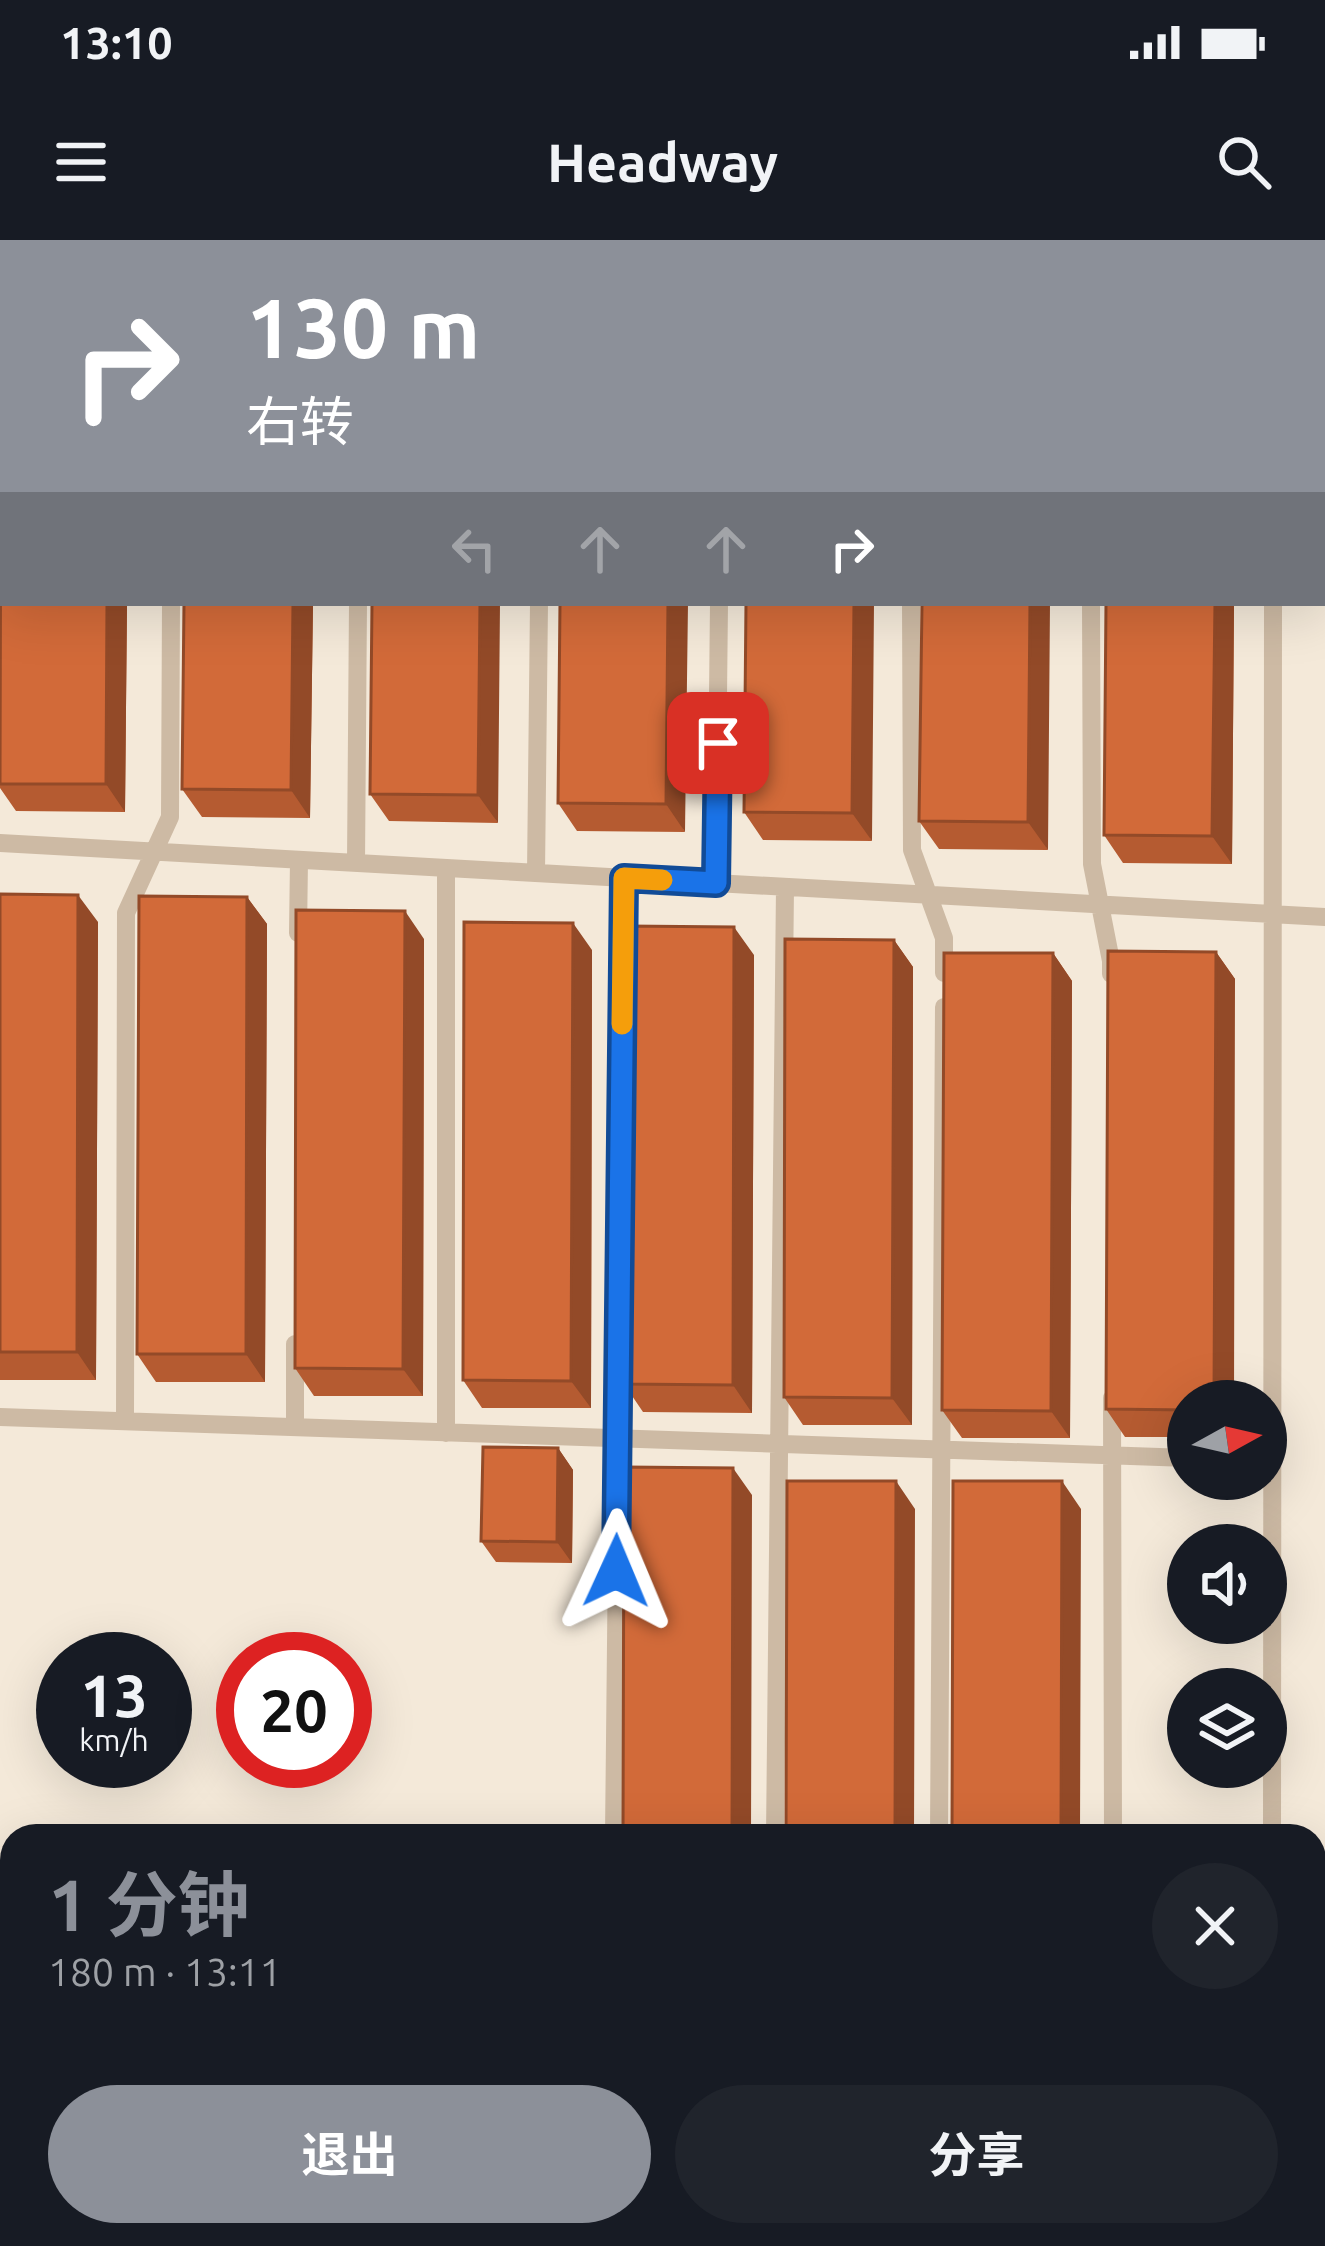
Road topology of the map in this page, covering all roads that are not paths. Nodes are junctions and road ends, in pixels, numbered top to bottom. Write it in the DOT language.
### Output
graph roads {
  1 [pos="171,606"];
  2 [pos="358,606"];
  3 [pos="539,606"];
  4 [pos="719,606"];
  5 [pos="911,606"];
  6 [pos="1091,606"];
  7 [pos="1273,606"];
  8 [pos="0,843"];
  9 [pos="154,852"];
  10 [pos="298,860"];
  11 [pos="356,863"];
  12 [pos="446,868"];
  13 [pos="536,873"];
  14 [pos="624,878"];
  15 [pos="716,883"];
  16 [pos="785,887"];
  17 [pos="928,895"];
  18 [pos="1100,904"];
  19 [pos="1273,914"];
  20 [pos="1325,916"];
  21 [pos="298,954"];
  22 [pos="1112,985"];
  23 [pos="295,1333"];
  24 [pos="1270,1380"];
  25 [pos="1112,1385"];
  26 [pos="0,1418"];
  27 [pos="124,1421"];
  28 [pos="295,1427"];
  29 [pos="446,1432"];
  30 [pos="618,1439"];
  31 [pos="779,1444"];
  32 [pos="941,1450"];
  33 [pos="1112,1456"];
  34 [pos="1167,1457"];
  35 [pos="1270,1500"];
  36 [pos="614,1824"];
  37 [pos="775,1824"];
  38 [pos="938,1824"];
  39 [pos="1113,1824"];
  40 [pos="1272,1824"];
  1 -- 9 [label="lane"];
  2 -- 11 [label="lane"];
  3 -- 13 [label="lane"];
  4 -- 15 [label="lane"];
  5 -- 17 [label="lane"];
  6 -- 18 [label="lane"];
  7 -- 19 [label="lane"];
  8 -- 9 [label="lane"];
  9 -- 10 [label="lane"];
  9 -- 27 [label="lane"];
  10 -- 11 [label="lane"];
  10 -- 21 [label="lane"];
  11 -- 12 [label="lane"];
  12 -- 13 [label="lane"];
  12 -- 29 [label="lane"];
  13 -- 14 [label="lane"];
  14 -- 15 [label="lane"];
  14 -- 30 [label="lane"];
  15 -- 16 [label="lane"];
  16 -- 17 [label="lane"];
  16 -- 31 [label="lane"];
  17 -- 18 [label="lane"];
  17 -- 32 [label="lane"];
  18 -- 19 [label="lane"];
  18 -- 22 [label="lane"];
  19 -- 20 [label="lane"];
  19 -- 24 [label="lane"];
  23 -- 28 [label="lane"];
  25 -- 33 [label="lane"];
  26 -- 27 [label="lane"];
  27 -- 28 [label="lane"];
  28 -- 29 [label="lane"];
  29 -- 30 [label="lane"];
  30 -- 31 [label="lane"];
  30 -- 36 [label="lane"];
  31 -- 32 [label="lane"];
  31 -- 37 [label="lane"];
  32 -- 33 [label="lane"];
  32 -- 38 [label="lane"];
  33 -- 34 [label="lane"];
  33 -- 39 [label="lane"];
  35 -- 40 [label="lane"];
}
